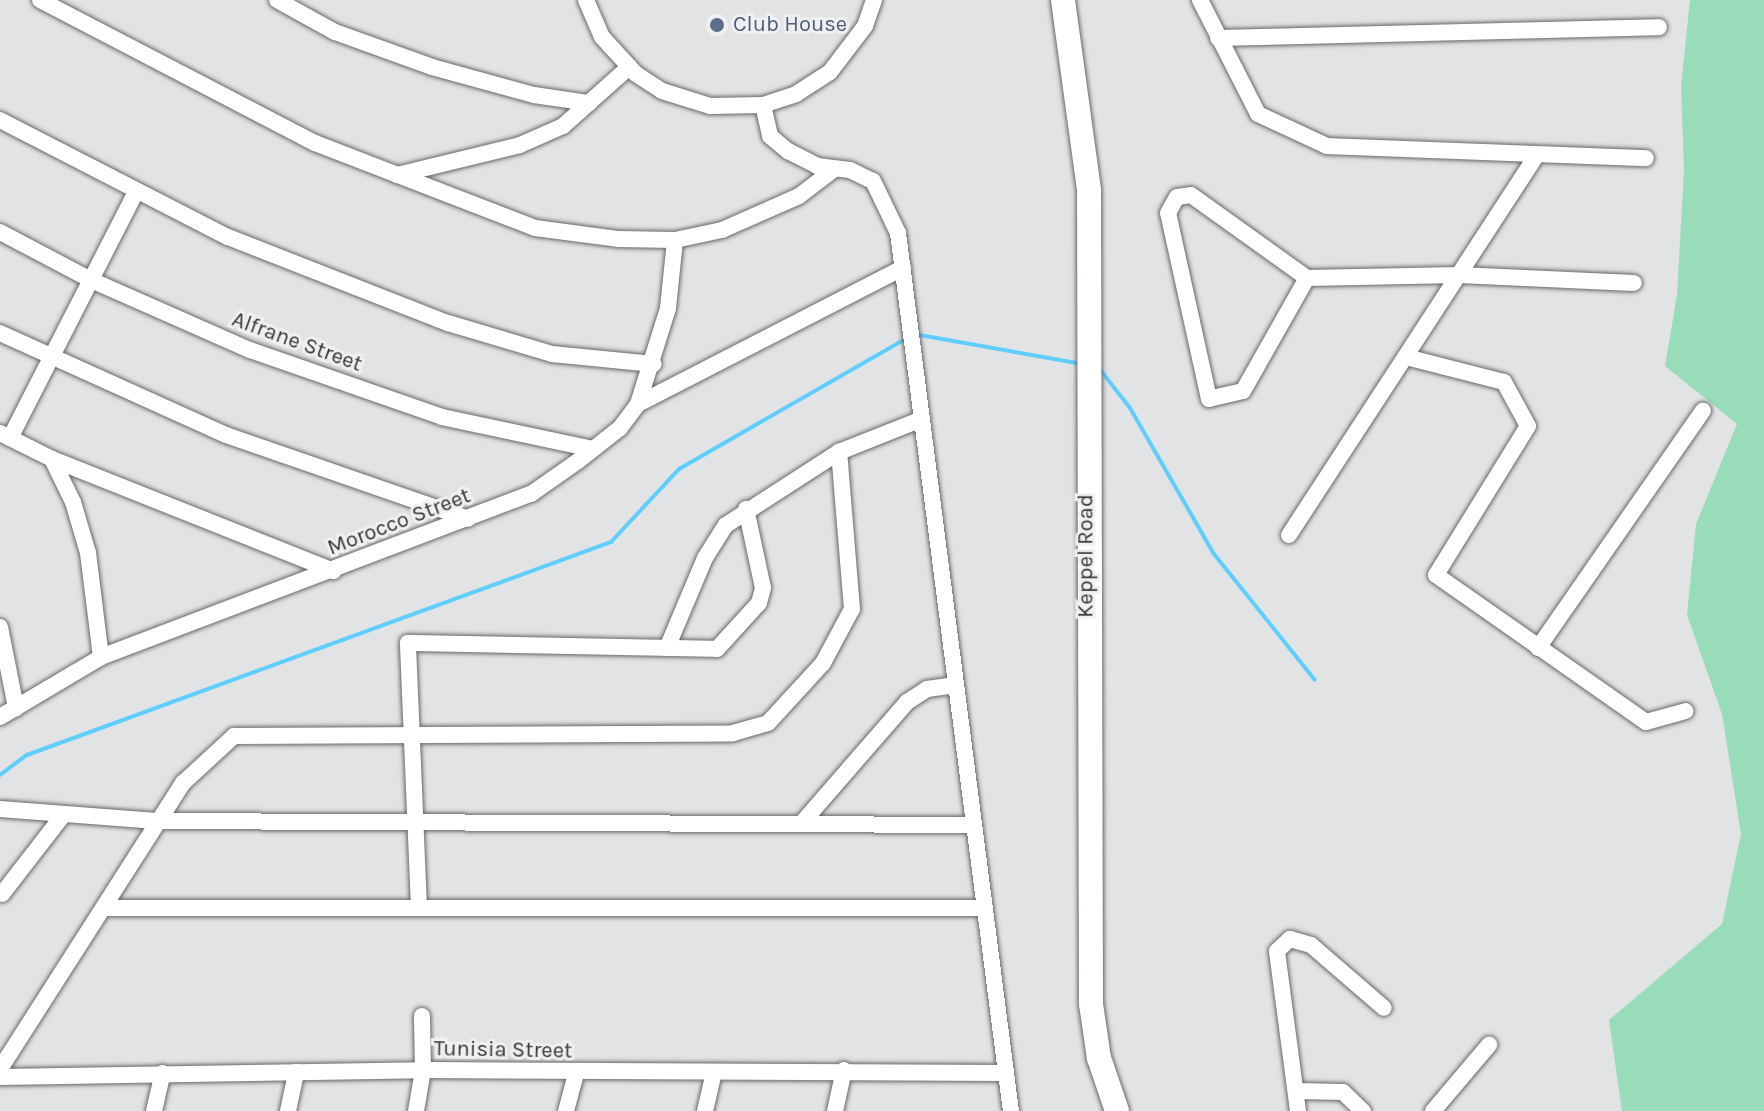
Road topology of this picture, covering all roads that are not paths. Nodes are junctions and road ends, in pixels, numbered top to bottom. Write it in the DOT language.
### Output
graph roads {
  1 [pos="40,0"];
  2 [pos="277,0"];
  3 [pos="586,0"];
  4 [pos="874,0"];
  5 [pos="1063,0"];
  6 [pos="1200,0"];
  7 [pos="1659,27"];
  8 [pos="1218,38"];
  9 [pos="629,67"];
  10 [pos="589,103"];
  11 [pos="763,105"];
  12 [pos="0,120"];
  13 [pos="1536,156"];
  14 [pos="1646,158"];
  15 [pos="833,170"];
  16 [pos="396,176"];
  17 [pos="136,192"];
  18 [pos="0,232"];
  19 [pos="675,240"];
  20 [pos="903,268"];
  21 [pos="1459,275"];
  22 [pos="1307,278"];
  23 [pos="91,280"];
  24 [pos="1634,283"];
  25 [pos="0,333"];
  26 [pos="1406,357"];
  27 [pos="50,359"];
  28 [pos="654,364"];
  29 [pos="638,404"];
  30 [pos="1703,411"];
  31 [pos="922,419"];
  32 [pos="5,435"];
  33 [pos="593,449"];
  34 [pos="839,452"];
  35 [pos="52,459"];
  36 [pos="746,509"];
  37 [pos="468,519"];
  38 [pos="1289,535"];
  39 [pos="334,571"];
  40 [pos="0,627"];
  41 [pos="667,648"];
  42 [pos="1538,648"];
  43 [pos="101,657"];
  44 [pos="956,685"];
  45 [pos="16,708"];
  46 [pos="1686,711"];
  47 [pos="0,717"];
  48 [pos="413,736"];
  49 [pos="0,809"];
  50 [pos="64,814"];
  51 [pos="157,821"];
  52 [pos="416,822"];
  53 [pos="801,824"];
  54 [pos="974,825"];
  55 [pos="2,894"];
  56 [pos="104,908"];
  57 [pos="419,908"];
  58 [pos="985,908"];
  59 [pos="1384,1008"];
  60 [pos="422,1016"];
  61 [pos="1489,1045"];
  62 [pos="0,1069"];
  63 [pos="423,1070"];
  64 [pos="844,1070"];
  65 [pos="296,1072"];
  66 [pos="163,1073"];
  67 [pos="576,1073"];
  68 [pos="714,1073"];
  69 [pos="1006,1073"];
  70 [pos="0,1077"];
  71 [pos="1296,1091"];
  72 [pos="154,1111"];
  73 [pos="288,1111"];
  74 [pos="416,1111"];
  75 [pos="566,1111"];
  76 [pos="705,1111"];
  77 [pos="835,1111"];
  78 [pos="1011,1111"];
  79 [pos="1117,1111"];
  80 [pos="1298,1111"];
  81 [pos="1363,1111"];
  82 [pos="1433,1111"];
  1 -- 16 [label="street"];
  2 -- 10 [label="street"];
  3 -- 9 [label="street"];
  4 -- 11 [label="street"];
  5 -- 79 [label="street, Keppel Road"];
  6 -- 8 [label="street"];
  7 -- 8 [label="street"];
  8 -- 13 [label="street"];
  9 -- 10 [label="street"];
  9 -- 11 [label="street"];
  10 -- 16 [label="street"];
  11 -- 15 [label="street"];
  12 -- 17 [label="street"];
  13 -- 14 [label="street"];
  13 -- 21 [label="street"];
  15 -- 19 [label="street"];
  15 -- 20 [label="street"];
  16 -- 19 [label="street"];
  17 -- 23 [label="street"];
  17 -- 28 [label="street"];
  18 -- 23 [label="street, Alfrane Street"];
  19 -- 28 [label="street, Morocco Street"];
  20 -- 29 [label="street"];
  20 -- 31 [label="street"];
  21 -- 22 [label="street"];
  21 -- 24 [label="street"];
  21 -- 26 [label="street"];
  22 -- 22 [label="street"];
  23 -- 27 [label="street"];
  23 -- 33 [label="street, Alfrane Street"];
  25 -- 27 [label="street"];
  26 -- 38 [label="street"];
  26 -- 42 [label="street"];
  27 -- 32 [label="street"];
  27 -- 37 [label="street"];
  28 -- 29 [label="street, Morocco Street"];
  29 -- 33 [label="street, Morocco Street"];
  30 -- 42 [label="street"];
  31 -- 34 [label="street"];
  31 -- 44 [label="street"];
  32 -- 35 [label="street"];
  33 -- 37 [label="street, Morocco Street"];
  34 -- 36 [label="street"];
  34 -- 48 [label="street"];
  35 -- 39 [label="street"];
  35 -- 43 [label="street"];
  36 -- 41 [label="street"];
  36 -- 41 [label="street"];
  37 -- 39 [label="street, Morocco Street"];
  39 -- 43 [label="street, Morocco Street"];
  40 -- 45 [label="street"];
  41 -- 48 [label="street"];
  42 -- 46 [label="street"];
  43 -- 45 [label="street, Morocco Street"];
  44 -- 53 [label="street"];
  44 -- 54 [label="street"];
  45 -- 47 [label="street, Morocco Street"];
  48 -- 51 [label="street"];
  48 -- 52 [label="street"];
  49 -- 50 [label="street"];
  50 -- 51 [label="street"];
  50 -- 55 [label="street"];
  51 -- 52 [label="street"];
  51 -- 56 [label="street"];
  52 -- 53 [label="street"];
  52 -- 57 [label="street"];
  53 -- 54 [label="street"];
  54 -- 58 [label="street"];
  56 -- 57 [label="street"];
  56 -- 62 [label="street"];
  57 -- 58 [label="street"];
  58 -- 69 [label="street"];
  59 -- 71 [label="street"];
  60 -- 63 [label="street"];
  61 -- 82 [label="street"];
  63 -- 65 [label="street, Tunisia Street"];
  63 -- 67 [label="street, Tunisia Street"];
  63 -- 74 [label="street"];
  64 -- 68 [label="street, Tunisia Street"];
  64 -- 69 [label="street, Tunisia Street"];
  64 -- 77 [label="street"];
  65 -- 66 [label="street, Tunisia Street"];
  65 -- 73 [label="street"];
  66 -- 70 [label="street, Tunisia Street"];
  66 -- 72 [label="street"];
  67 -- 68 [label="street, Tunisia Street"];
  67 -- 75 [label="street"];
  68 -- 76 [label="street"];
  69 -- 78 [label="street"];
  71 -- 80 [label="street"];
  71 -- 81 [label="street"];
}
